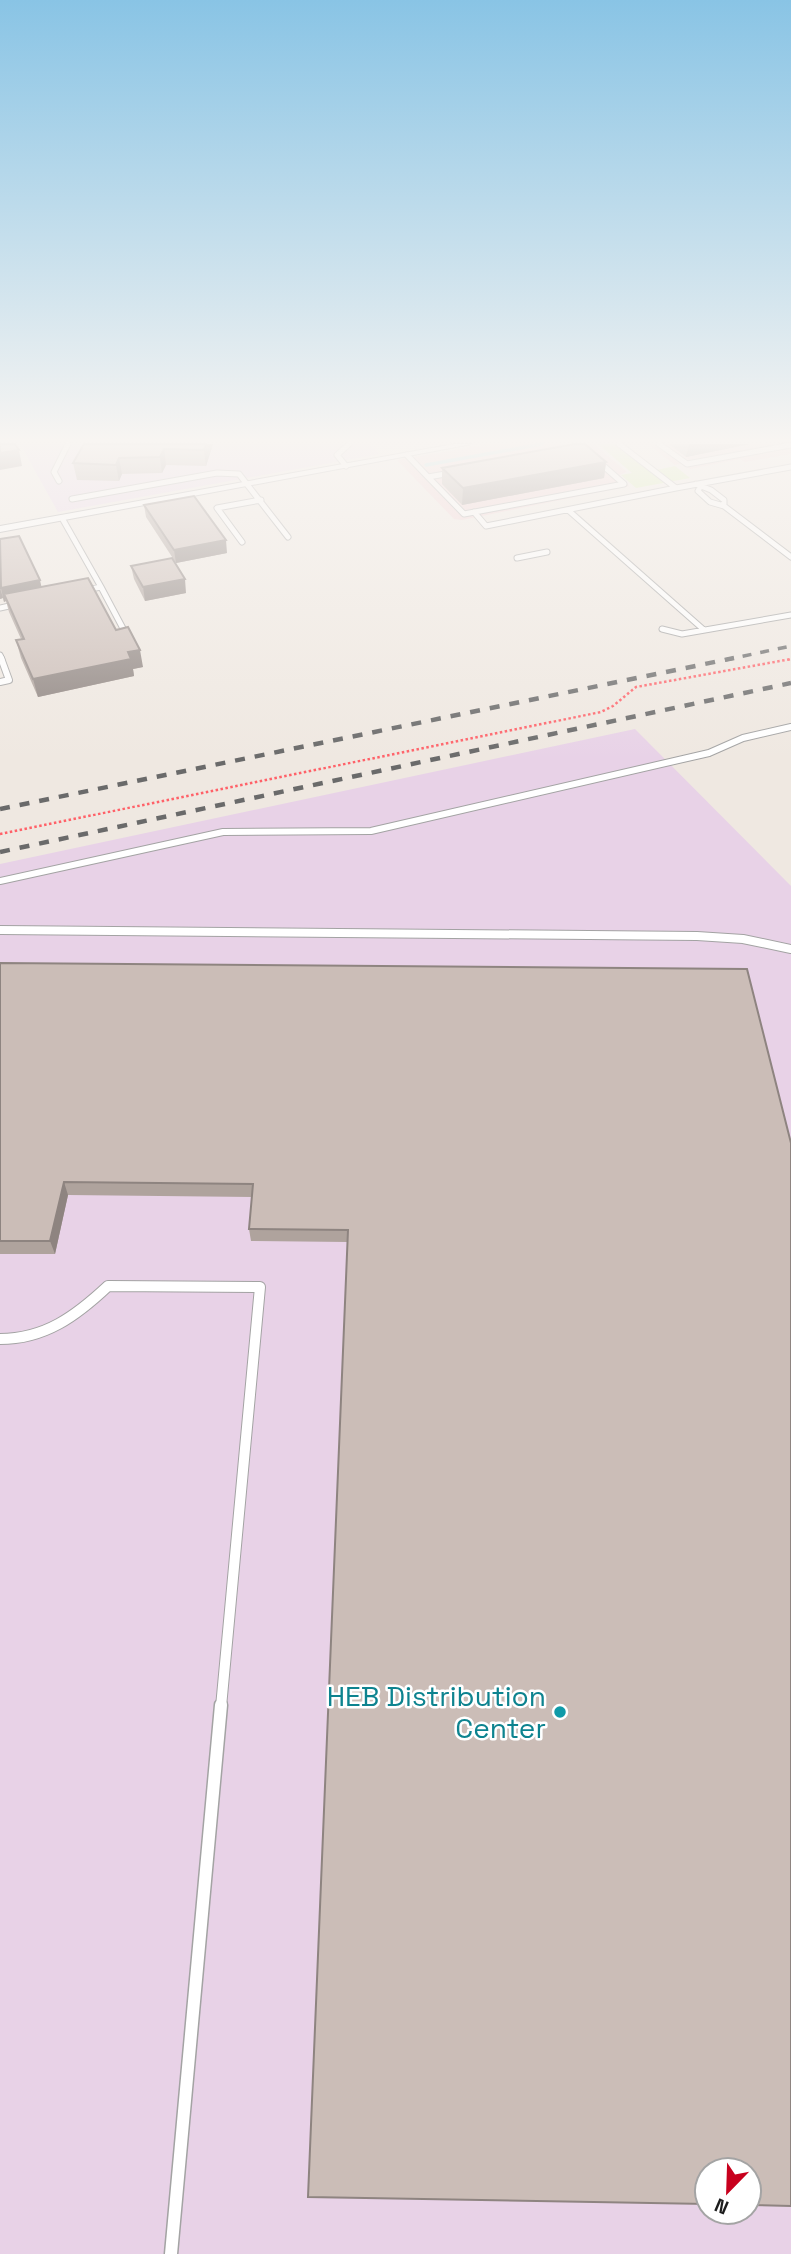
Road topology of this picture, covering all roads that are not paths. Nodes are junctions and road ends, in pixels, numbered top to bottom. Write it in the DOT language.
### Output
graph roads {
  1 [pos="80,549"];
  2 [pos="612,549"];
  3 [pos="547,552"];
  4 [pos="517,558"];
  5 [pos="101,587"];
  6 [pos="75,592"];
  7 [pos="25,602"];
  8 [pos="0,608"];
  9 [pos="791,615"];
  10 [pos="662,629"];
  11 [pos="704,630"];
  12 [pos="127,636"];
  13 [pos="0,656"];
  14 [pos="0,682"];
  15 [pos="791,727"];
  16 [pos="0,881"];
  17 [pos="0,930"];
  18 [pos="791,950"];
  19 [pos="0,1339"];
  20 [pos="171,2254"];
  1 -- 5 [label="lane"];
  2 -- 11 [label="lane"];
  3 -- 4 [label="lane"];
  5 -- 6 [label="lane"];
  5 -- 12 [label="lane"];
  7 -- 8 [label="lane"];
  9 -- 11 [label="lane"];
  10 -- 11 [label="lane"];
  13 -- 14 [label="lane"];
  15 -- 16 [label="lane"];
  17 -- 18 [label="lane"];
  19 -- 20 [label="lane"];
}
